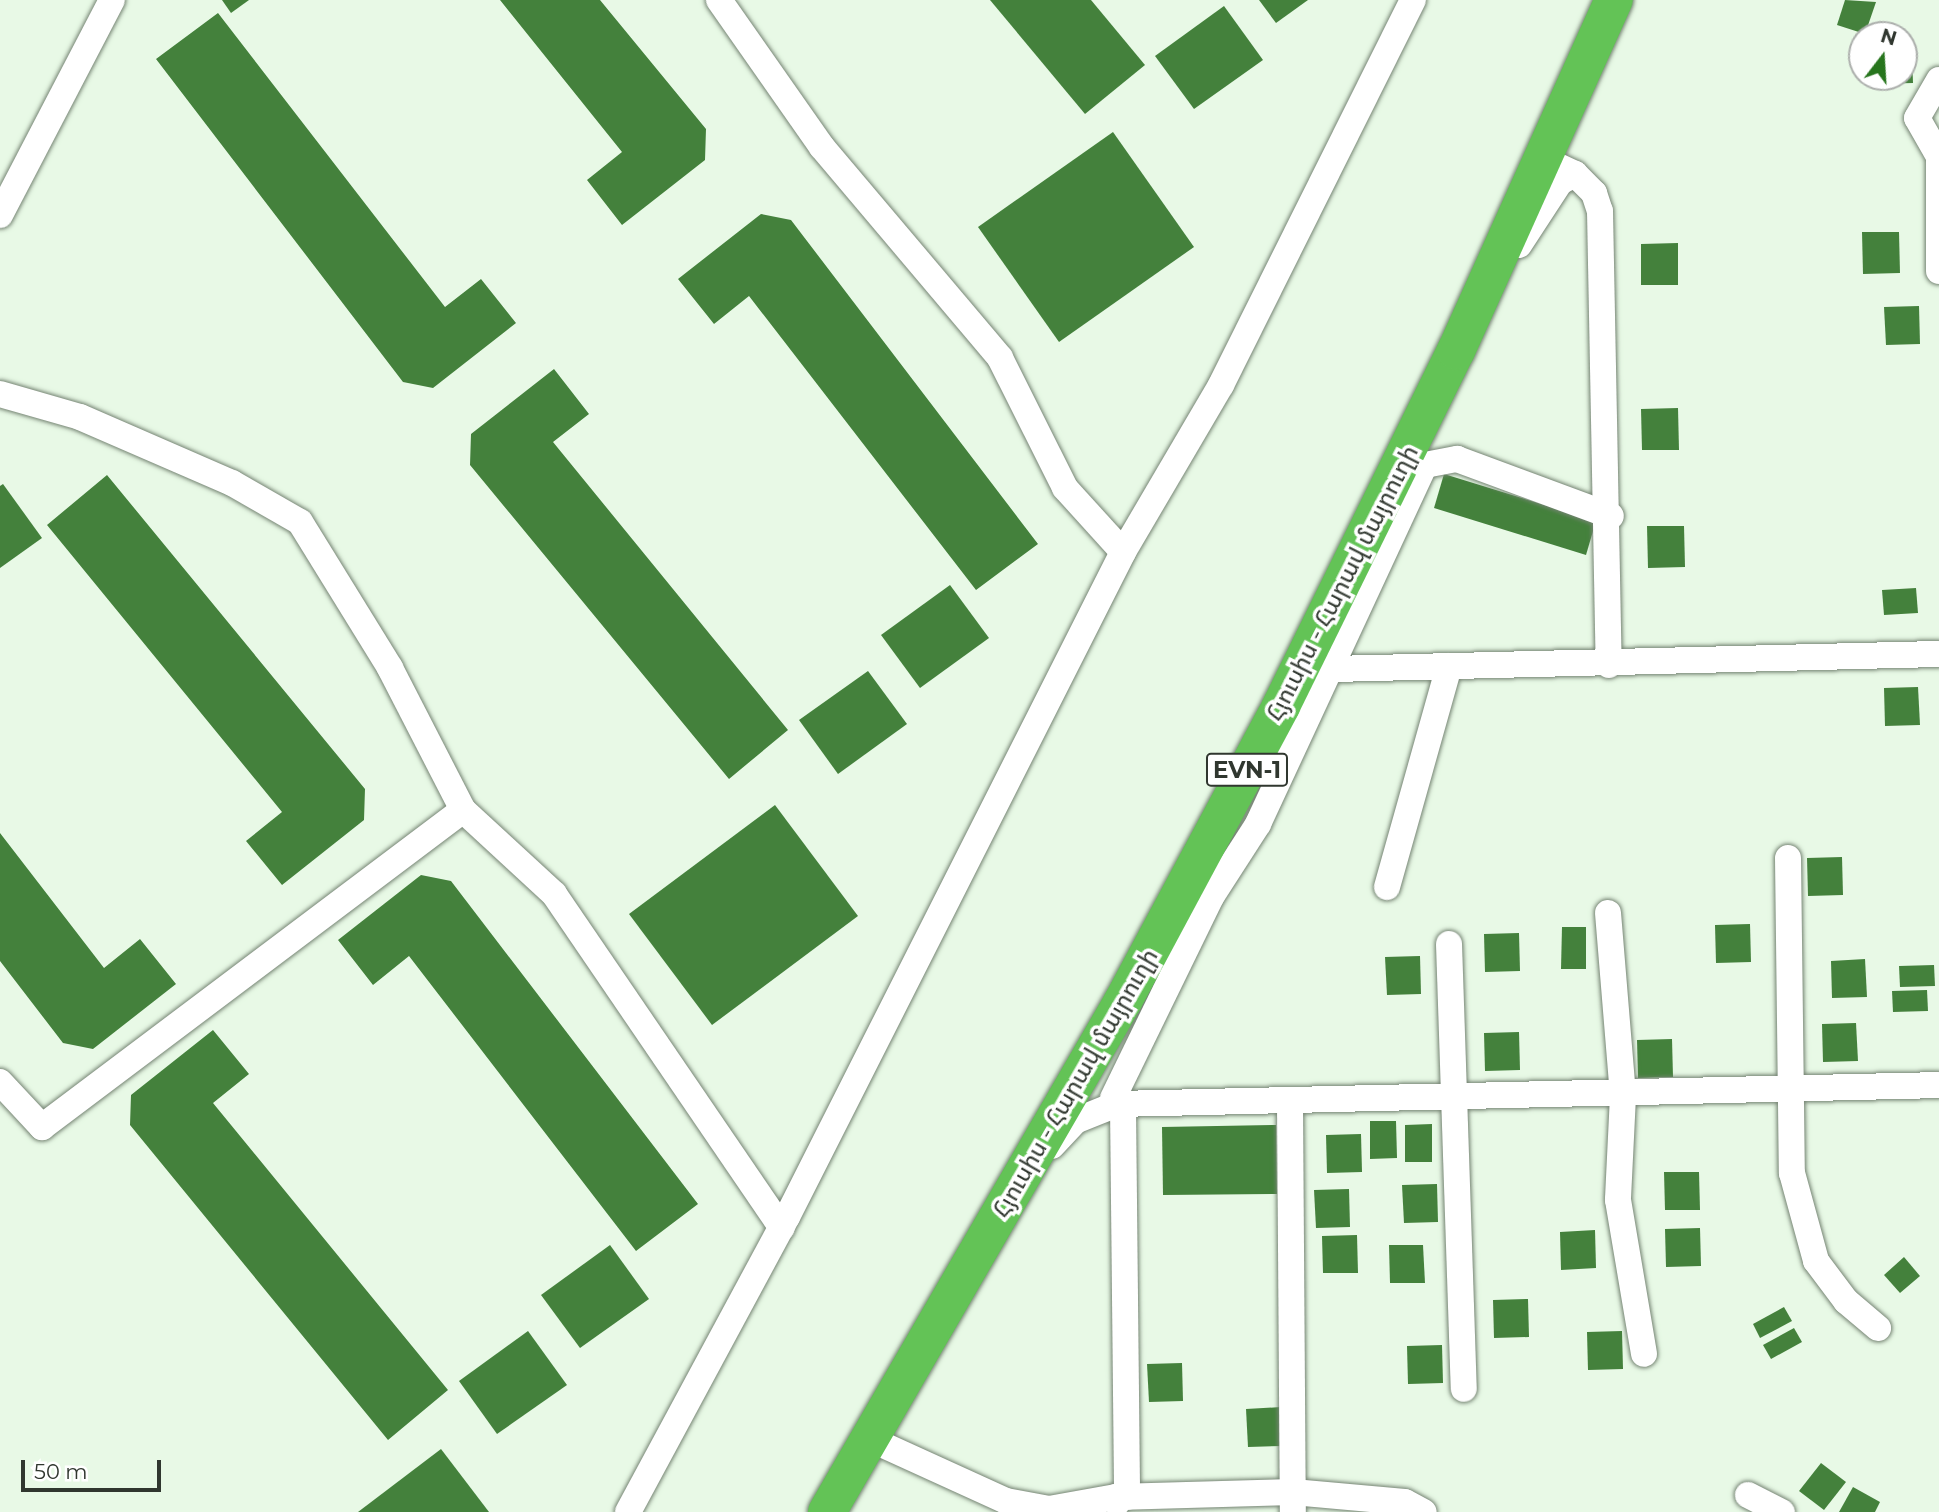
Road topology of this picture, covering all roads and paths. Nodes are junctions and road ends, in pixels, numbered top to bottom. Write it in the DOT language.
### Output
graph roads {
  1 [pos="112,0"];
  2 [pos="719,0"];
  3 [pos="1413,0"];
  4 [pos="1590,0"];
  5 [pos="1614,0"];
  6 [pos="1939,80"];
  7 [pos="1938,153"];
  8 [pos="1559,167"];
  9 [pos="0,215"];
  10 [pos="1939,271"];
  11 [pos="0,394"];
  12 [pos="1611,516"];
  13 [pos="1123,552"];
  14 [pos="1939,653"];
  15 [pos="1609,664"];
  16 [pos="1449,667"];
  17 [pos="1333,669"];
  18 [pos="463,810"];
  19 [pos="1788,858"];
  20 [pos="1387,887"];
  21 [pos="1608,914"];
  22 [pos="1449,944"];
  23 [pos="1123,1001"];
  24 [pos="0,1082"];
  25 [pos="1939,1085"];
  26 [pos="1794,1090"];
  27 [pos="1623,1096"];
  28 [pos="1456,1100"];
  29 [pos="1118,1103"];
  30 [pos="1290,1104"];
  31 [pos="1019,1182"];
  32 [pos="782,1228"];
  33 [pos="1878,1328"];
  34 [pos="1644,1354"];
  35 [pos="1464,1390"];
  36 [pos="870,1439"];
  37 [pos="1748,1495"];
  38 [pos="1120,1502"];
  39 [pos="1293,1502"];
  40 [pos="628,1512"];
  41 [pos="802,1512"];
  42 [pos="827,1512"];
  43 [pos="1424,1512"];
  44 [pos="1782,1512"];
  1 -- 9 [label="street"];
  2 -- 13 [label="street"];
  3 -- 13 [label="street"];
  4 -- 41 [label="highway, Հյուսիս - Հարավ մայրուղի / EVN-1"];
  5 -- 8 [label="highway, Հյուսիս - Հարավ մայրուղի / EVN-1"];
  6 -- 7 [label="street"];
  7 -- 10 [label="street"];
  8 -- 12 [label="street"];
  8 -- 23 [label="highway, Հյուսիս - Հարավ մայրուղի / EVN-1"];
  11 -- 18 [label="street"];
  12 -- 15 [label="street"];
  12 -- 17 [label="street"];
  13 -- 32 [label="street"];
  14 -- 15 [label="street"];
  15 -- 16 [label="street"];
  16 -- 17 [label="street"];
  16 -- 20 [label="street"];
  17 -- 29 [label="street"];
  18 -- 24 [label="street"];
  18 -- 32 [label="street"];
  19 -- 26 [label="street"];
  21 -- 27 [label="street"];
  22 -- 28 [label="street"];
  23 -- 29 [label="street"];
  23 -- 31 [label="highway, Հյուսիս - Հարավ մայրուղի / EVN-1"];
  25 -- 26 [label="street"];
  26 -- 27 [label="street"];
  26 -- 33 [label="street"];
  27 -- 28 [label="street"];
  27 -- 34 [label="street"];
  28 -- 30 [label="street"];
  28 -- 35 [label="street"];
  29 -- 30 [label="street"];
  29 -- 31 [label="street"];
  29 -- 38 [label="street"];
  30 -- 39 [label="street"];
  31 -- 36 [label="highway, Հյուսիս - Հարավ մայրուղի / EVN-1"];
  32 -- 40 [label="street"];
  36 -- 38 [label="street"];
  36 -- 42 [label="highway, Հյուսիս - Հարավ մայրուղի / EVN-1"];
  37 -- 44 [label="street"];
  38 -- 39 [label="street"];
  39 -- 43 [label="street"];
}
